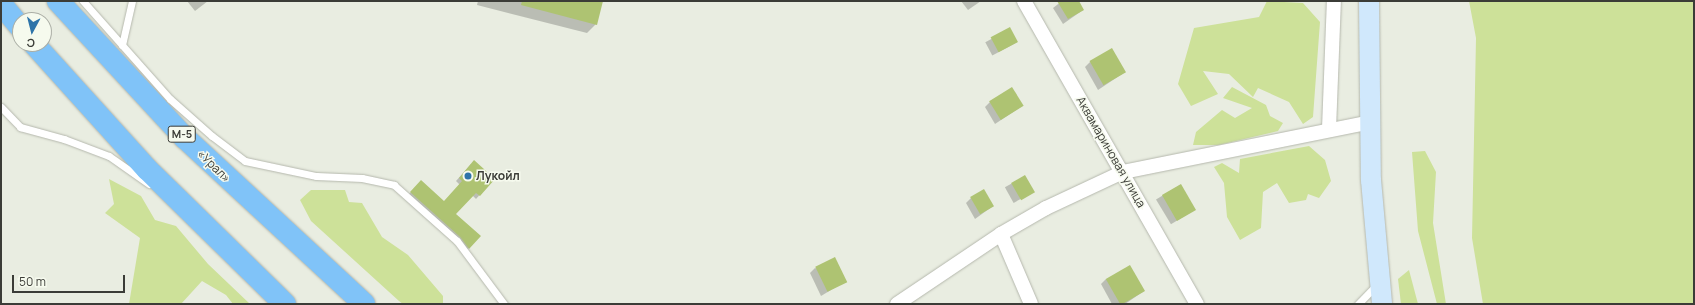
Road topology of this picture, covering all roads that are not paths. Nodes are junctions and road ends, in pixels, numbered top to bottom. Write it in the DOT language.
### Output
graph roads {
  1 [pos="58,1"];
  2 [pos="83,1"];
  3 [pos="132,1"];
  4 [pos="1024,1"];
  5 [pos="1334,1"];
  6 [pos="1369,1"];
  7 [pos="1,4"];
  8 [pos="12,17"];
  9 [pos="122,45"];
  10 [pos="41,52"];
  11 [pos="1,107"];
  12 [pos="1371,122"];
  13 [pos="1329,129"];
  14 [pos="1123,172"];
  15 [pos="193,215"];
  16 [pos="1001,234"];
  17 [pos="1378,282"];
  18 [pos="285,304"];
  19 [pos="364,304"];
  20 [pos="504,304"];
  21 [pos="897,304"];
  22 [pos="1030,304"];
  23 [pos="1197,304"];
  24 [pos="1358,304"];
  25 [pos="1382,304"];
  1 -- 19 [label="highway, «Урал» / М-5"];
  2 -- 9 [label="lane"];
  3 -- 9 [label="lane"];
  4 -- 14 [label="street, Аквамариновая улица"];
  5 -- 13 [label="street"];
  6 -- 12 [label="main road"];
  7 -- 8 [label="highway"];
  9 -- 20 [label="lane"];
  10 -- 15 [label="highway"];
  11 -- 15 [label="lane"];
  12 -- 13 [label="street"];
  12 -- 17 [label="main road"];
  13 -- 14 [label="street"];
  14 -- 16 [label="street"];
  14 -- 23 [label="street, Аквамариновая улица"];
  15 -- 18 [label="highway"];
  16 -- 21 [label="street"];
  16 -- 22 [label="street"];
  17 -- 24 [label="lane"];
  17 -- 25 [label="main road"];
}
